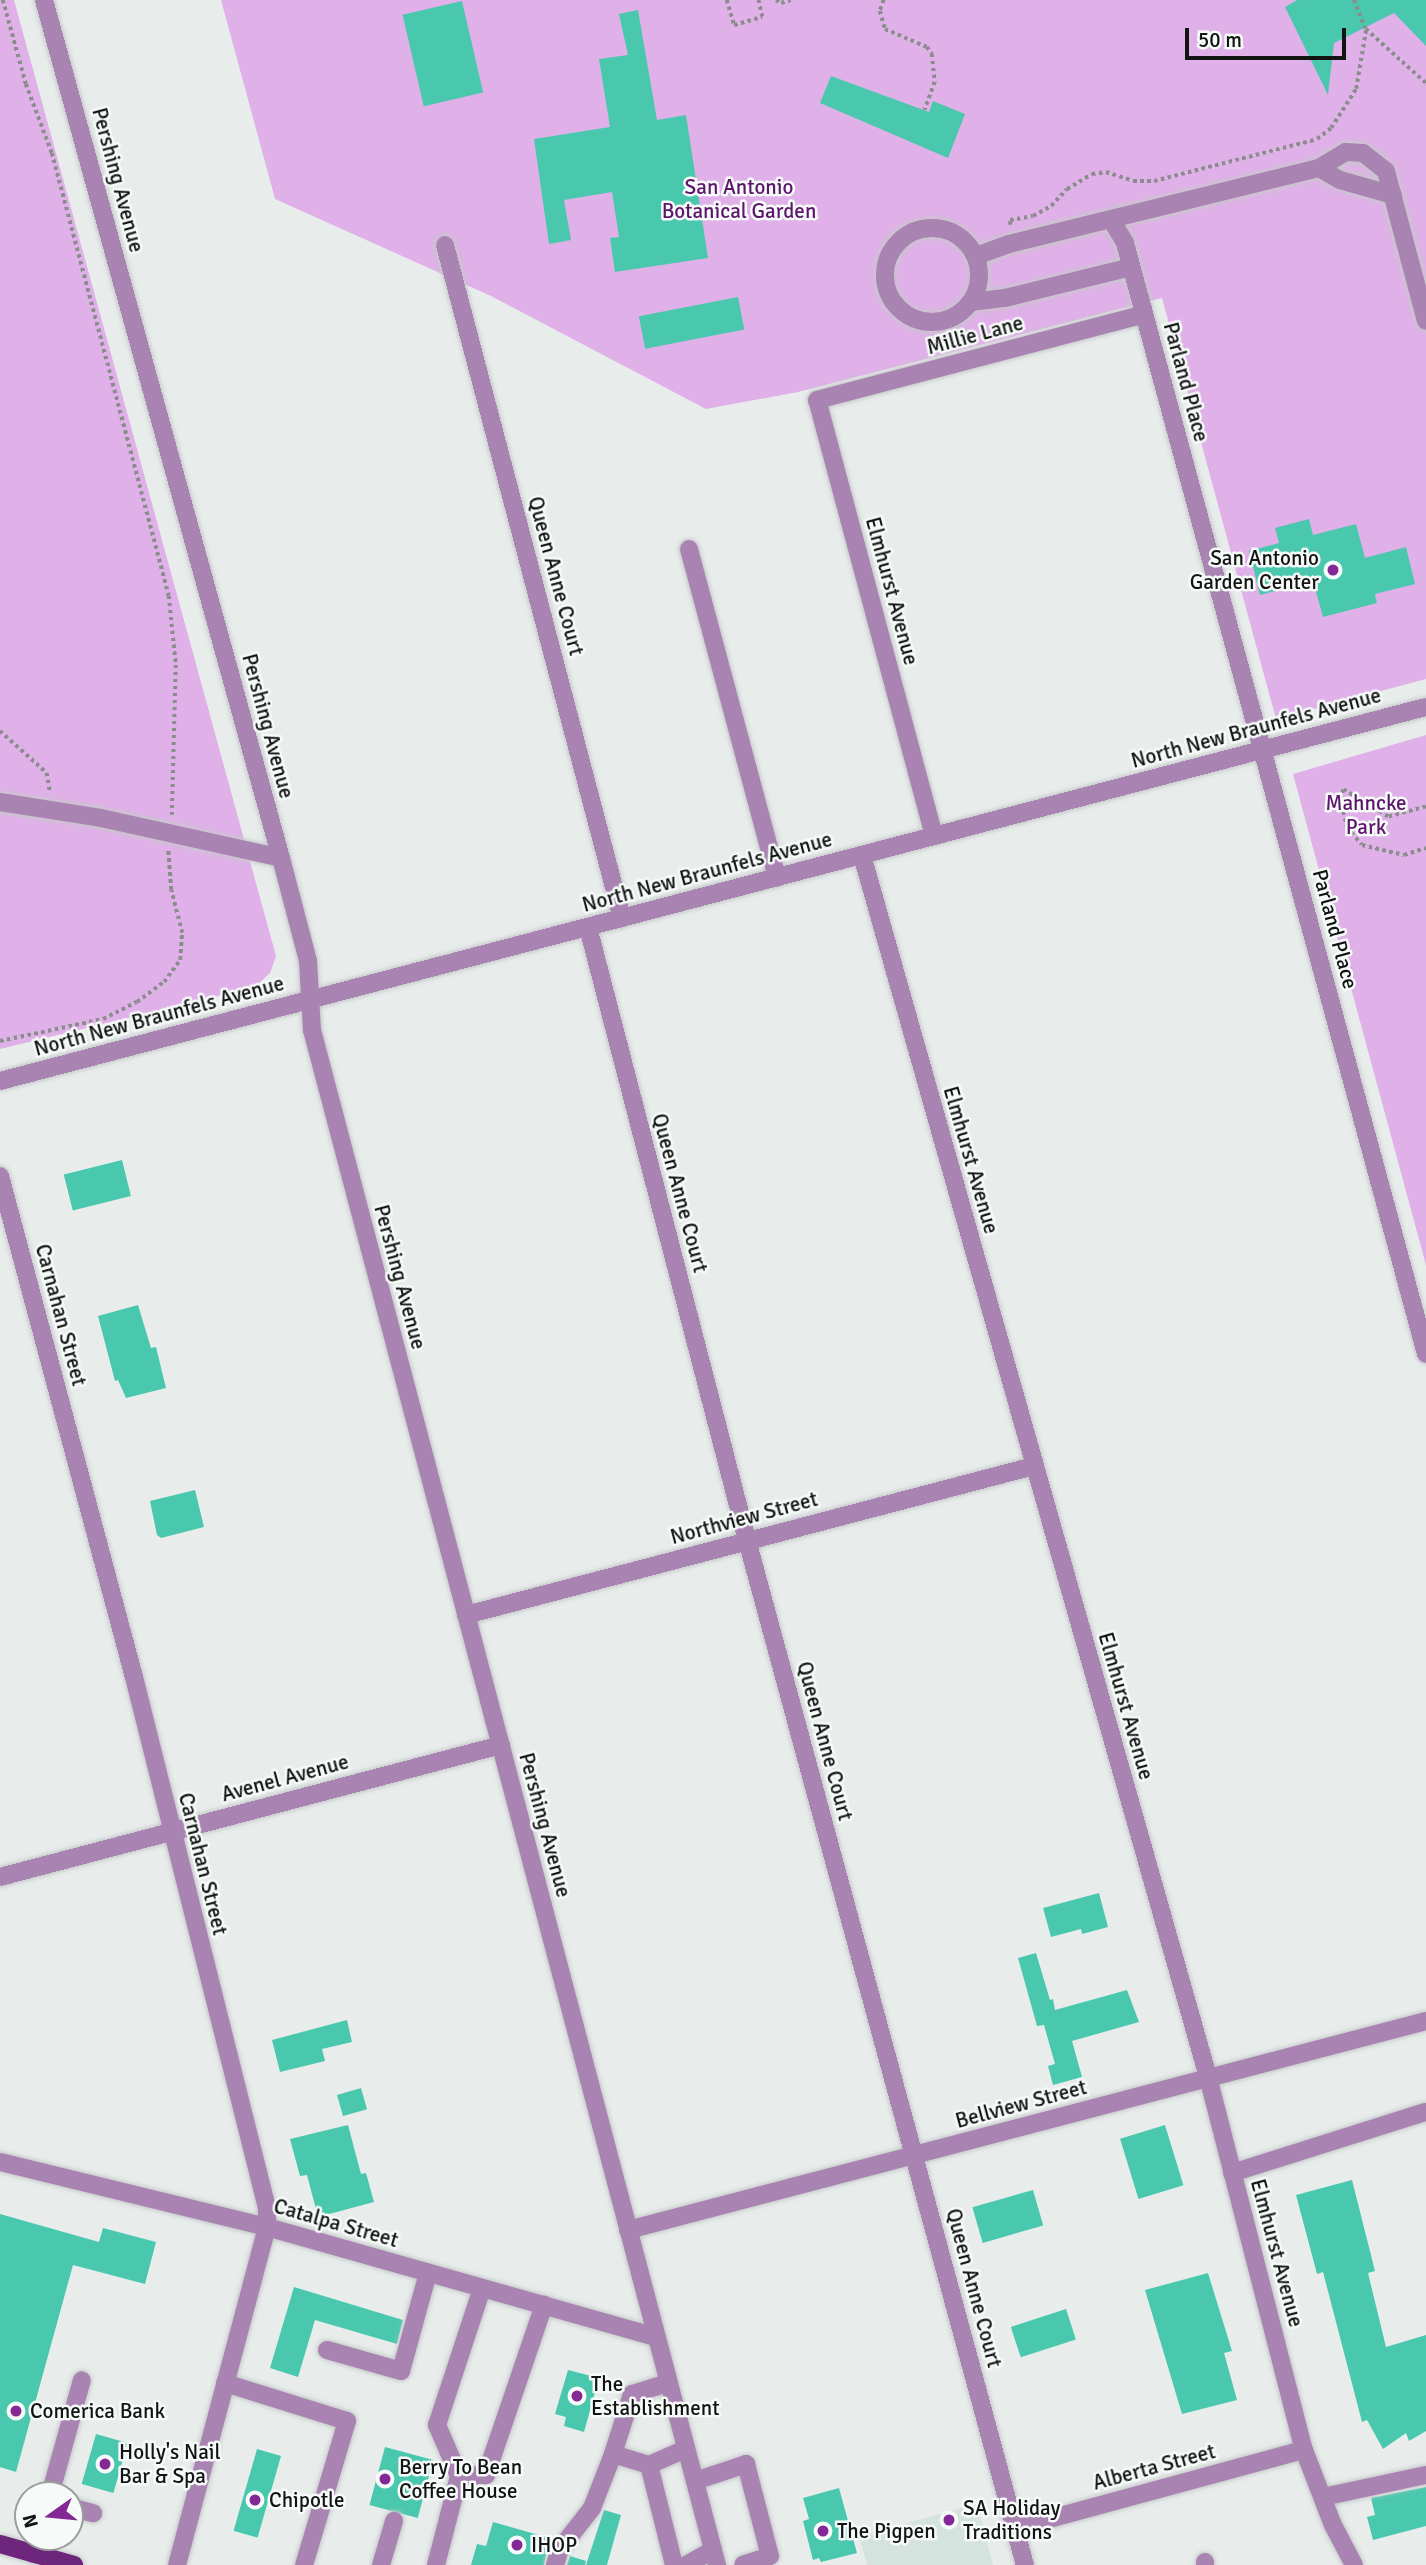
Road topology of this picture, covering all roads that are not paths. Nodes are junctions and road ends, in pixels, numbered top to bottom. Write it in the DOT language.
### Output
graph roads {
  1 [pos="44,0"];
  2 [pos="1319,168"];
  3 [pos="1393,195"];
  4 [pos="1112,221"];
  5 [pos="445,245"];
  6 [pos="976,256"];
  7 [pos="1131,267"];
  8 [pos="971,302"];
  9 [pos="1144,314"];
  10 [pos="1426,321"];
  11 [pos="817,400"];
  12 [pos="689,549"];
  13 [pos="1426,706"];
  14 [pos="1263,749"];
  15 [pos="0,802"];
  16 [pos="934,836"];
  17 [pos="862,855"];
  18 [pos="281,858"];
  19 [pos="777,877"];
  20 [pos="622,918"];
  21 [pos="588,927"];
  22 [pos="311,999"];
  23 [pos="0,1081"];
  24 [pos="0,1176"];
  25 [pos="1426,1354"];
  26 [pos="1034,1466"];
  27 [pos="747,1540"];
  28 [pos="466,1615"];
  29 [pos="501,1745"];
  30 [pos="171,1832"];
  31 [pos="0,1877"];
  32 [pos="1426,2021"];
  33 [pos="1208,2077"];
  34 [pos="1426,2112"];
  35 [pos="914,2155"];
  36 [pos="0,2162"];
  37 [pos="1233,2173"];
  38 [pos="267,2227"];
  39 [pos="628,2230"];
  40 [pos="428,2273"];
  41 [pos="482,2288"];
  42 [pos="544,2305"];
  43 [pos="657,2337"];
  44 [pos="327,2350"];
  45 [pos="82,2380"];
  46 [pos="225,2383"];
  47 [pos="668,2383"];
  48 [pos="686,2449"];
  49 [pos="1304,2450"];
  50 [pos="613,2454"];
  51 [pos="649,2465"];
  52 [pos="1426,2475"];
  53 [pos="459,2476"];
  54 [pos="54,2481"];
  55 [pos="695,2481"];
  56 [pos="1323,2497"];
  57 [pos="84,2511"];
  58 [pos="93,2513"];
  59 [pos="394,2521"];
  60 [pos="1016,2528"];
  61 [pos="46,2551"];
  62 [pos="715,2557"];
  63 [pos="67,2564"];
  64 [pos="177,2565"];
  65 [pos="304,2565"];
  66 [pos="381,2565"];
  67 [pos="436,2565"];
  68 [pos="555,2565"];
  69 [pos="674,2565"];
  70 [pos="686,2565"];
  71 [pos="743,2565"];
  72 [pos="1025,2565"];
  73 [pos="1354,2565"];
  1 -- 18 [label="street, Pershing Avenue"];
  2 -- 3 [label="street"];
  2 -- 3 [label="street"];
  2 -- 4 [label="street"];
  3 -- 10 [label="street"];
  4 -- 6 [label="street"];
  4 -- 7 [label="street, Parland Place"];
  5 -- 20 [label="street, Queen Anne Court"];
  6 -- 8 [label="street"];
  6 -- 8 [label="street"];
  7 -- 8 [label="street"];
  7 -- 9 [label="street, Parland Place"];
  9 -- 11 [label="street, Millie Lane"];
  9 -- 14 [label="street, Parland Place"];
  11 -- 16 [label="street, Elmhurst Avenue"];
  12 -- 19 [label="street"];
  13 -- 14 [label="street, North New Braunfels Avenue"];
  14 -- 16 [label="street, North New Braunfels Avenue"];
  14 -- 25 [label="street, Parland Place"];
  15 -- 18 [label="street"];
  16 -- 17 [label="street, North New Braunfels Avenue"];
  17 -- 19 [label="street, North New Braunfels Avenue"];
  17 -- 26 [label="street, Elmhurst Avenue"];
  18 -- 22 [label="street, Pershing Avenue"];
  19 -- 20 [label="street, North New Braunfels Avenue"];
  20 -- 21 [label="street, North New Braunfels Avenue"];
  21 -- 22 [label="street, North New Braunfels Avenue"];
  21 -- 27 [label="street, Queen Anne Court"];
  22 -- 23 [label="street, North New Braunfels Avenue"];
  22 -- 28 [label="street, Pershing Avenue"];
  24 -- 30 [label="street, Carnahan Street"];
  26 -- 27 [label="street, Northview Street"];
  26 -- 33 [label="street, Elmhurst Avenue"];
  27 -- 28 [label="street, Northview Street"];
  27 -- 35 [label="street, Queen Anne Court"];
  28 -- 29 [label="street, Pershing Avenue"];
  29 -- 30 [label="street, Avenel Avenue"];
  29 -- 39 [label="street, Pershing Avenue"];
  30 -- 31 [label="street, Avenel Avenue"];
  30 -- 38 [label="street, Carnahan Street"];
  32 -- 33 [label="street, Bellview Street"];
  33 -- 35 [label="street, Bellview Street"];
  33 -- 37 [label="street, Elmhurst Avenue"];
  34 -- 37 [label="street"];
  35 -- 39 [label="street, Bellview Street"];
  35 -- 60 [label="street, Queen Anne Court"];
  36 -- 38 [label="street, Catalpa Street"];
  37 -- 49 [label="street, Elmhurst Avenue"];
  38 -- 40 [label="street, Catalpa Street"];
  38 -- 46 [label="street, Carnahan Street"];
  39 -- 43 [label="street, Pershing Avenue"];
  40 -- 41 [label="street, Catalpa Street"];
  40 -- 44 [label="street"];
  41 -- 42 [label="street, Catalpa Street"];
  41 -- 53 [label="street"];
  42 -- 43 [label="street, Catalpa Street"];
  42 -- 53 [label="street"];
  43 -- 47 [label="street, Pershing Avenue"];
  45 -- 54 [label="street"];
  46 -- 64 [label="street, Carnahan Street"];
  46 -- 65 [label="street"];
  47 -- 48 [label="street, Pershing Avenue"];
  47 -- 50 [label="street"];
  48 -- 51 [label="street"];
  48 -- 55 [label="street, Pershing Avenue"];
  49 -- 56 [label="street, Elmhurst Avenue"];
  49 -- 60 [label="street, Alberta Street"];
  50 -- 51 [label="street"];
  50 -- 68 [label="street"];
  51 -- 69 [label="street"];
  52 -- 56 [label="street"];
  53 -- 67 [label="street"];
  55 -- 62 [label="street, Pershing Avenue"];
  55 -- 71 [label="street"];
  56 -- 73 [label="street, Elmhurst Avenue"];
  57 -- 58 [label="street"];
  59 -- 66 [label="street"];
  60 -- 72 [label="street, Queen Anne Court"];
  61 -- 63 [label="main road"];
  62 -- 70 [label="street"];
}
